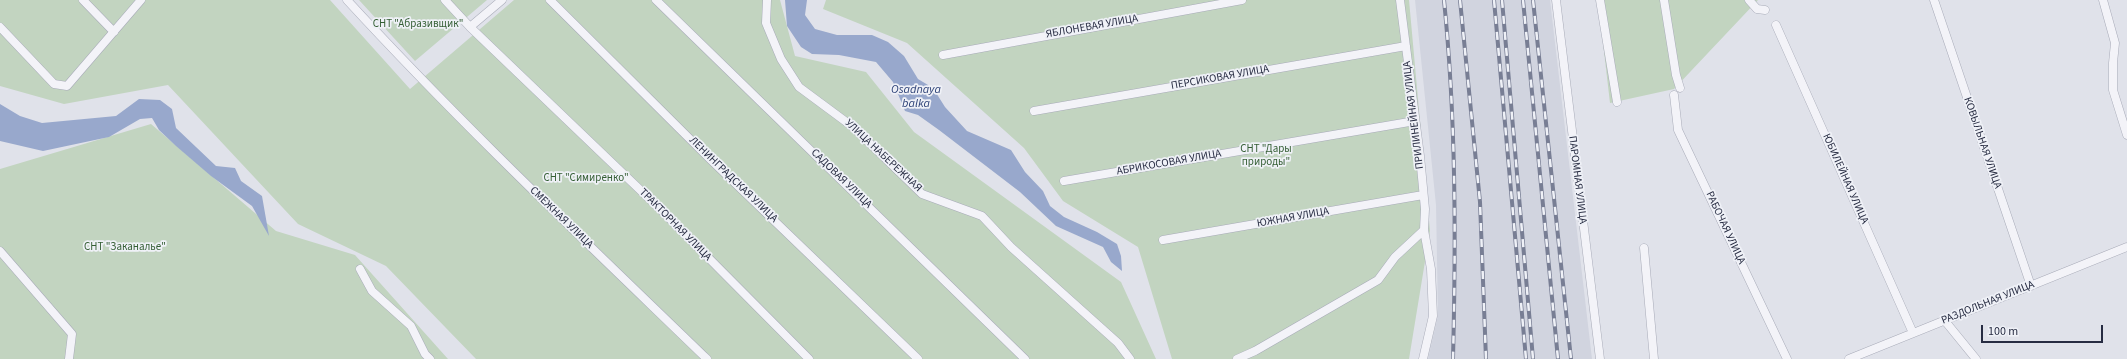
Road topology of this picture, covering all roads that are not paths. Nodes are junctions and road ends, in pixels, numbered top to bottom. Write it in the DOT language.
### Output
graph roads {
  1 [pos="84,0"];
  2 [pos="141,0"];
  3 [pos="347,0"];
  4 [pos="445,0"];
  5 [pos="502,0"];
  6 [pos="550,0"];
  7 [pos="656,0"];
  8 [pos="768,0"];
  9 [pos="1242,0"];
  10 [pos="1400,0"];
  11 [pos="1556,0"];
  12 [pos="1600,0"];
  13 [pos="1664,0"];
  14 [pos="1749,0"];
  15 [pos="1934,0"];
  16 [pos="2103,0"];
  17 [pos="1765,10"];
  18 [pos="1776,25"];
  19 [pos="470,27"];
  20 [pos="0,28"];
  21 [pos="114,32"];
  22 [pos="1406,46"];
  23 [pos="942,55"];
  24 [pos="1680,88"];
  25 [pos="1674,95"];
  26 [pos="1617,102"];
  27 [pos="1034,111"];
  28 [pos="1416,121"];
  29 [pos="2127,135"];
  30 [pos="1064,181"];
  31 [pos="1423,195"];
  32 [pos="1424,230"];
  33 [pos="1163,240"];
  34 [pos="2127,247"];
  35 [pos="1644,248"];
  36 [pos="0,251"];
  37 [pos="360,269"];
  38 [pos="2031,286"];
  39 [pos="1945,321"];
  40 [pos="1913,333"];
  41 [pos="69,359"];
  42 [pos="430,359"];
  43 [pos="707,359"];
  44 [pos="809,359"];
  45 [pos="918,359"];
  46 [pos="1025,359"];
  47 [pos="1130,359"];
  48 [pos="1237,359"];
  49 [pos="1423,359"];
  50 [pos="1600,359"];
  51 [pos="1654,359"];
  52 [pos="1787,359"];
  53 [pos="1849,359"];
  54 [pos="1976,359"];
  1 -- 21 [label="street"];
  2 -- 21 [label="street"];
  3 -- 43 [label="street, СМЕЖНАЯ УЛИЦА"];
  4 -- 19 [label="street, ТРАКТОРНАЯ УЛИЦА"];
  5 -- 19 [label="street"];
  6 -- 45 [label="street, ЛЕНИНГРАДСКАЯ УЛИЦА"];
  7 -- 46 [label="street, САДОВАЯ УЛИЦА"];
  8 -- 47 [label="street, УЛИЦА НАБЕРЕЖНАЯ"];
  9 -- 23 [label="street, ЯБЛОНЕВАЯ УЛИЦА"];
  10 -- 22 [label="street, ПРИЛИНЕЙНАЯ УЛИЦА"];
  11 -- 50 [label="street, ПАРОМНАЯ УЛИЦА"];
  12 -- 26 [label="street"];
  13 -- 24 [label="street"];
  14 -- 17 [label="street"];
  15 -- 38 [label="street, КОВЫЛЬНАЯ УЛИЦА"];
  16 -- 29 [label="street"];
  18 -- 40 [label="street, ЮБИЛЕЙНАЯ УЛИЦА"];
  19 -- 44 [label="street, ТРАКТОРНАЯ УЛИЦА"];
  20 -- 21 [label="street"];
  22 -- 27 [label="street, ПЕРСИКОВАЯ УЛИЦА"];
  22 -- 28 [label="street, ПРИЛИНЕЙНАЯ УЛИЦА"];
  25 -- 52 [label="street, РАБОЧАЯ УЛИЦА"];
  28 -- 30 [label="street, АБРИКОСОВАЯ УЛИЦА"];
  28 -- 31 [label="street, ПРИЛИНЕЙНАЯ УЛИЦА"];
  31 -- 32 [label="street, ПРИЛИНЕЙНАЯ УЛИЦА"];
  31 -- 33 [label="street, ЮЖНАЯ УЛИЦА"];
  32 -- 48 [label="street"];
  32 -- 49 [label="street, ПРИЛИНЕЙНАЯ УЛИЦА"];
  34 -- 38 [label="street, РАЗДОЛЬНАЯ УЛИЦА"];
  35 -- 51 [label="street"];
  36 -- 41 [label="street"];
  37 -- 42 [label="street"];
  38 -- 39 [label="street, РАЗДОЛЬНАЯ УЛИЦА"];
  39 -- 40 [label="street, РАЗДОЛЬНАЯ УЛИЦА"];
  39 -- 54 [label="street"];
  40 -- 53 [label="street, РАЗДОЛЬНАЯ УЛИЦА"];
}
